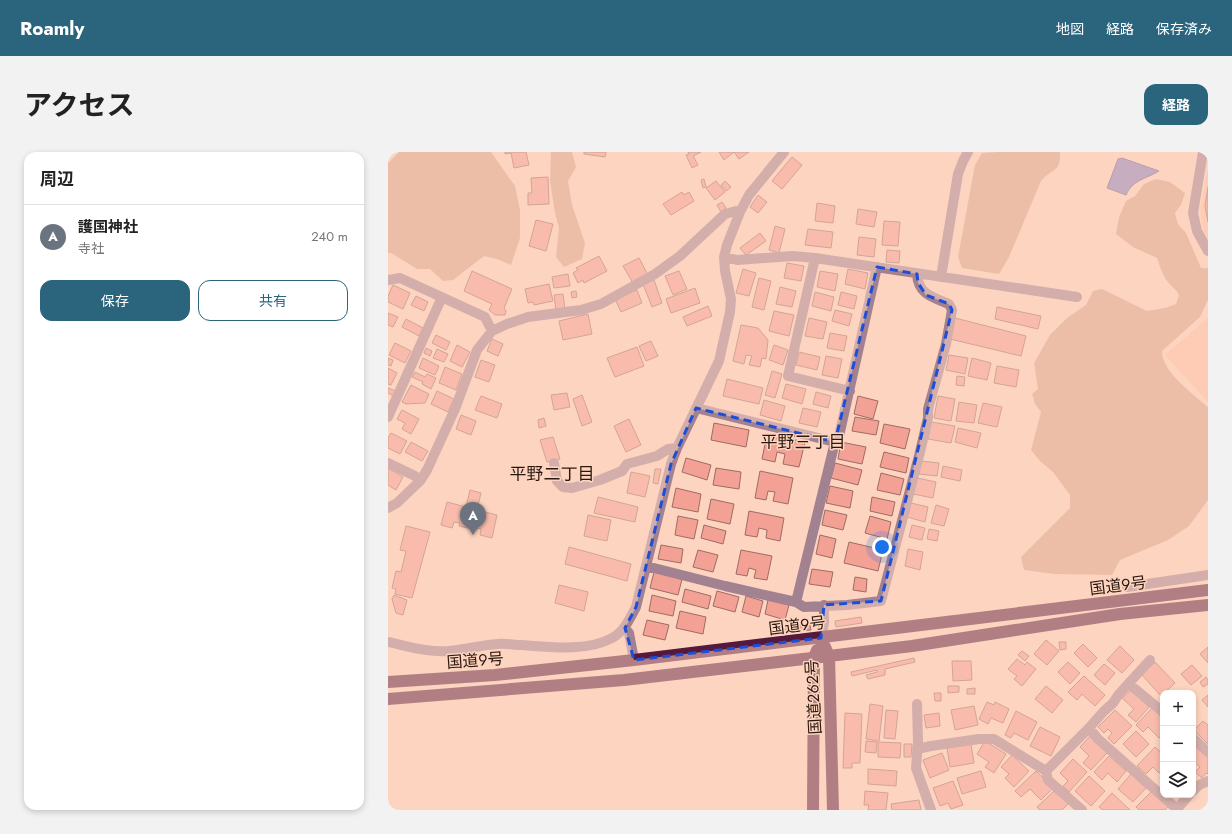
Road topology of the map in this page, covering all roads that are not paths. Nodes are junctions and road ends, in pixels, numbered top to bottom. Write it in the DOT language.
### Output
graph roads {
  1 [pos="784,152"];
  2 [pos="968,152"];
  3 [pos="1203,152"];
  4 [pos="740,212"];
  5 [pos="1208,251"];
  6 [pos="724,257"];
  7 [pos="815,258"];
  8 [pos="877,267"];
  9 [pos="917,274"];
  10 [pos="941,277"];
  11 [pos="388,280"];
  12 [pos="442,297"];
  13 [pos="1077,297"];
  14 [pos="492,331"];
  15 [pos="850,391"];
  16 [pos="696,408"];
  17 [pos="388,418"];
  18 [pos="835,442"];
  19 [pos="677,448"];
  20 [pos="388,463"];
  21 [pos="554,463"];
  22 [pos="420,481"];
  23 [pos="388,508"];
  24 [pos="646,566"];
  25 [pos="1208,575"];
  26 [pos="1127,587"];
  27 [pos="1208,590"];
  28 [pos="796,602"];
  29 [pos="824,605"];
  30 [pos="1208,605"];
  31 [pos="625,628"];
  32 [pos="821,638"];
  33 [pos="388,642"];
  34 [pos="829,656"];
  35 [pos="814,657"];
  36 [pos="634,660"];
  37 [pos="1150,660"];
  38 [pos="388,682"];
  39 [pos="1129,684"];
  40 [pos="388,699"];
  41 [pos="917,704"];
  42 [pos="1160,710"];
  43 [pos="1088,728"];
  44 [pos="1196,741"];
  45 [pos="917,749"];
  46 [pos="1208,752"];
  47 [pos="1046,771"];
  48 [pos="1208,781"];
  49 [pos="1196,789"];
  50 [pos="1187,798"];
  51 [pos="813,810"];
  52 [pos="833,810"];
  53 [pos="931,810"];
  54 [pos="1082,810"];
  55 [pos="1177,810"];
  1 -- 4 [label="street"];
  2 -- 10 [label="street"];
  3 -- 5 [label="street"];
  4 -- 6 [label="street"];
  4 -- 14 [label="street"];
  6 -- 7 [label="street"];
  6 -- 16 [label="street"];
  7 -- 8 [label="street"];
  7 -- 15 [label="street"];
  8 -- 9 [label="street"];
  8 -- 15 [label="street"];
  9 -- 10 [label="street"];
  9 -- 29 [label="street"];
  10 -- 13 [label="street"];
  11 -- 12 [label="street"];
  12 -- 14 [label="street"];
  12 -- 17 [label="street"];
  14 -- 22 [label="street"];
  15 -- 18 [label="street"];
  16 -- 18 [label="street"];
  16 -- 19 [label="street"];
  18 -- 28 [label="street"];
  19 -- 21 [label="street"];
  19 -- 24 [label="street"];
  20 -- 22 [label="street"];
  22 -- 23 [label="street"];
  24 -- 28 [label="street"];
  24 -- 31 [label="street"];
  25 -- 26 [label="street"];
  27 -- 32 [label="highway, 国道9号"];
  28 -- 29 [label="street"];
  29 -- 32 [label="street"];
  30 -- 34 [label="highway, 国道9号"];
  31 -- 33 [label="street"];
  31 -- 36 [label="street"];
  32 -- 34 [label="highway, 国道262号"];
  32 -- 35 [label="highway, 国道262号"];
  32 -- 36 [label="highway, 国道9号"];
  34 -- 35 [label="highway, 国道9号"];
  34 -- 52 [label="highway, 国道262号"];
  35 -- 40 [label="highway, 国道9号"];
  35 -- 51 [label="highway, 国道262号"];
  36 -- 38 [label="highway, 国道9号"];
  37 -- 39 [label="street"];
  39 -- 42 [label="street"];
  39 -- 43 [label="street"];
  41 -- 45 [label="street"];
  43 -- 47 [label="street"];
  43 -- 55 [label="street"];
  44 -- 46 [label="street"];
  45 -- 47 [label="street"];
  45 -- 53 [label="street"];
  47 -- 54 [label="street"];
  48 -- 49 [label="street"];
  50 -- 55 [label="street"];
}
